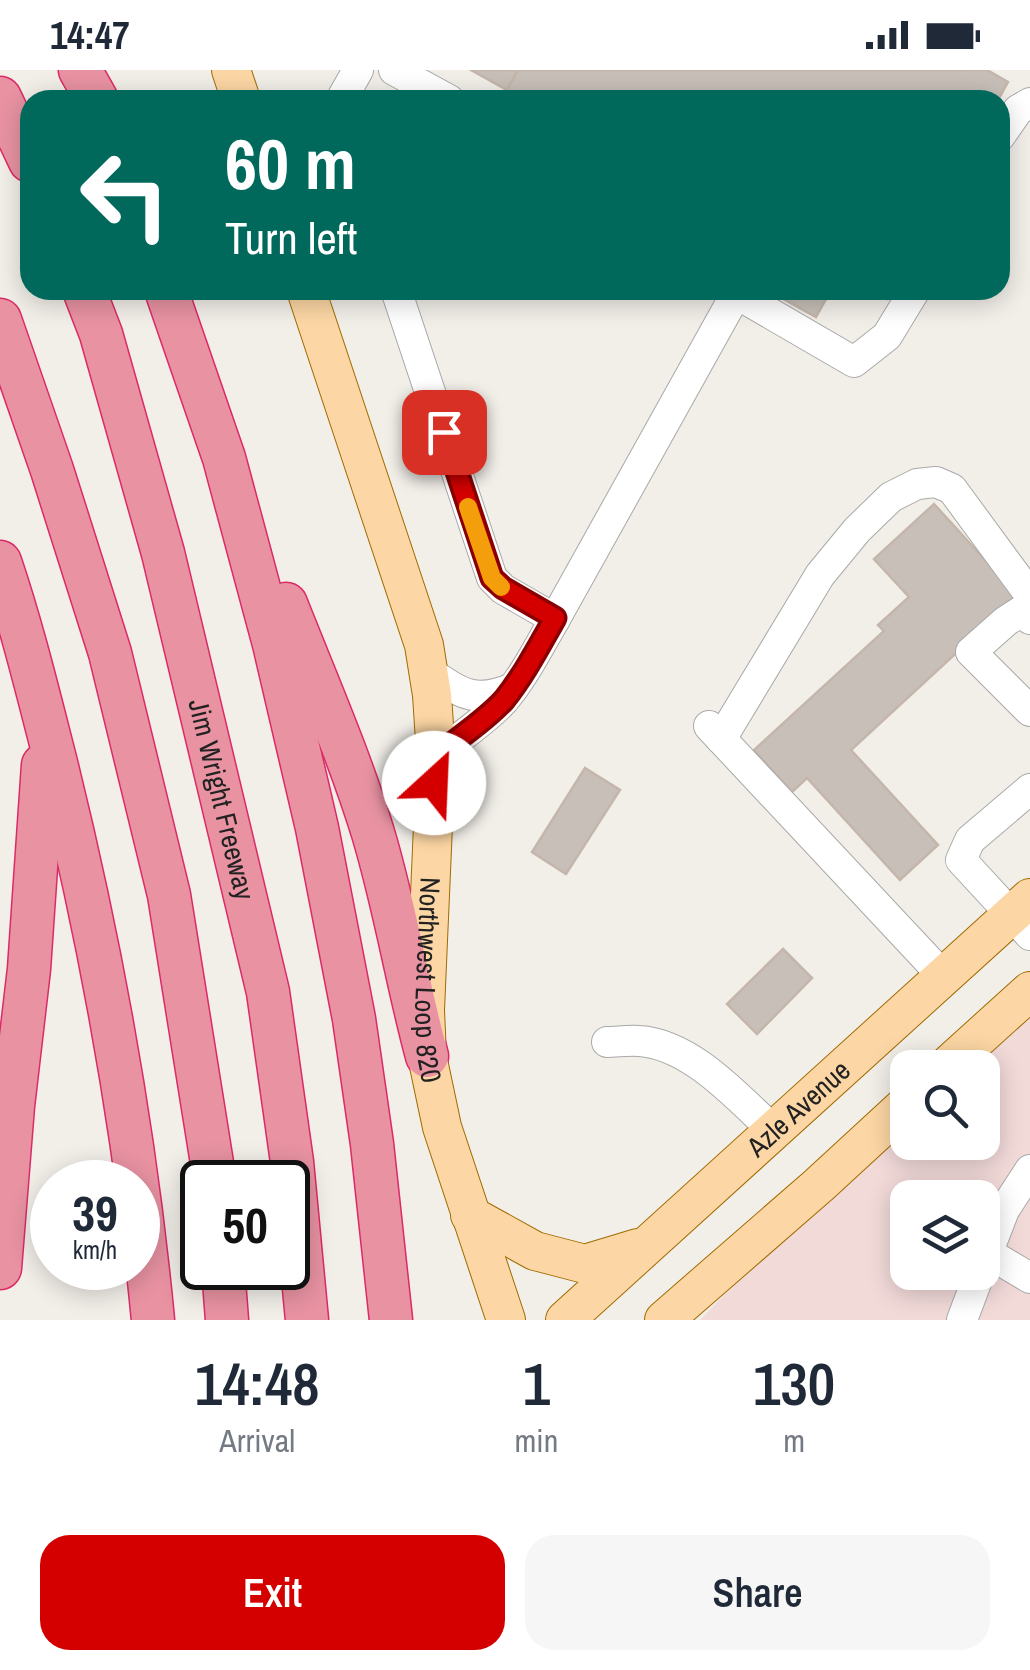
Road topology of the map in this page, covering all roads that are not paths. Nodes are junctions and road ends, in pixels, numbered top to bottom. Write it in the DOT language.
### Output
graph roads {
  1 [pos="394,70"];
  2 [pos="430,90"];
  3 [pos="0,98"];
  4 [pos="1030,103"];
  5 [pos="1010,122"];
  6 [pos="20,140"];
  7 [pos="88,300"];
  8 [pos="169,300"];
  9 [pos="309,300"];
  10 [pos="399,300"];
  11 [pos="729,300"];
  12 [pos="747,300"];
  13 [pos="909,300"];
  14 [pos="0,320"];
  15 [pos="224,458"];
  16 [pos="0,562"];
  17 [pos="1028,607"];
  18 [pos="555,618"];
  19 [pos="429,672"];
  20 [pos="513,688"];
  21 [pos="1030,711"];
  22 [pos="46,725"];
  23 [pos="436,756"];
  24 [pos="1030,789"];
  25 [pos="1024,916"];
  26 [pos="944,976"];
  27 [pos="1030,991"];
  28 [pos="607,1042"];
  29 [pos="965,1050"];
  30 [pos="428,1056"];
  31 [pos="890,1119"];
  32 [pos="774,1131"];
  33 [pos="211,1160"];
  34 [pos="1030,1170"];
  35 [pos="1022,1201"];
  36 [pos="470,1215"];
  37 [pos="1000,1221"];
  38 [pos="650,1245"];
  39 [pos="0,1268"];
  40 [pos="1000,1269"];
  41 [pos="1030,1278"];
  42 [pos="225,1290"];
  43 [pos="978,1290"];
  44 [pos="971,1316"];
  45 [pos="669,1317"];
  46 [pos="152,1320"];
  47 [pos="227,1320"];
  48 [pos="307,1320"];
  49 [pos="391,1320"];
  50 [pos="506,1320"];
  51 [pos="565,1320"];
  1 -- 2 [label="lane"];
  3 -- 6 [label="highway"];
  4 -- 5 [label="lane"];
  7 -- 48 [label="highway, Jim Wright Freeway"];
  8 -- 15 [label="highway"];
  9 -- 19 [label="main road, Northwest Loop 820"];
  10 -- 18 [label="lane"];
  11 -- 18 [label="lane"];
  12 -- 13 [label="lane"];
  14 -- 33 [label="highway"];
  15 -- 30 [label="highway"];
  15 -- 49 [label="highway"];
  16 -- 22 [label="highway"];
  17 -- 21 [label="lane"];
  17 -- 26 [label="lane"];
  18 -- 20 [label="lane"];
  19 -- 20 [label="lane"];
  19 -- 23 [label="main road, Northwest Loop 820"];
  20 -- 23 [label="lane"];
  22 -- 39 [label="highway"];
  22 -- 46 [label="highway"];
  23 -- 30 [label="main road, Northwest Loop 820"];
  24 -- 25 [label="lane"];
  25 -- 26 [label="main road, Azle Avenue"];
  26 -- 32 [label="main road, Azle Avenue"];
  27 -- 29 [label="main road"];
  28 -- 32 [label="lane"];
  30 -- 36 [label="main road, Northwest Loop 820"];
  31 -- 45 [label="main road"];
  32 -- 38 [label="main road, Azle Avenue"];
  34 -- 35 [label="lane"];
  35 -- 37 [label="lane"];
  36 -- 38 [label="main road"];
  36 -- 50 [label="main road, Northwest Loop 820"];
  38 -- 51 [label="main road, Azle Avenue"];
  40 -- 41 [label="lane"];
  42 -- 47 [label="highway"];
  43 -- 44 [label="lane"];
}
